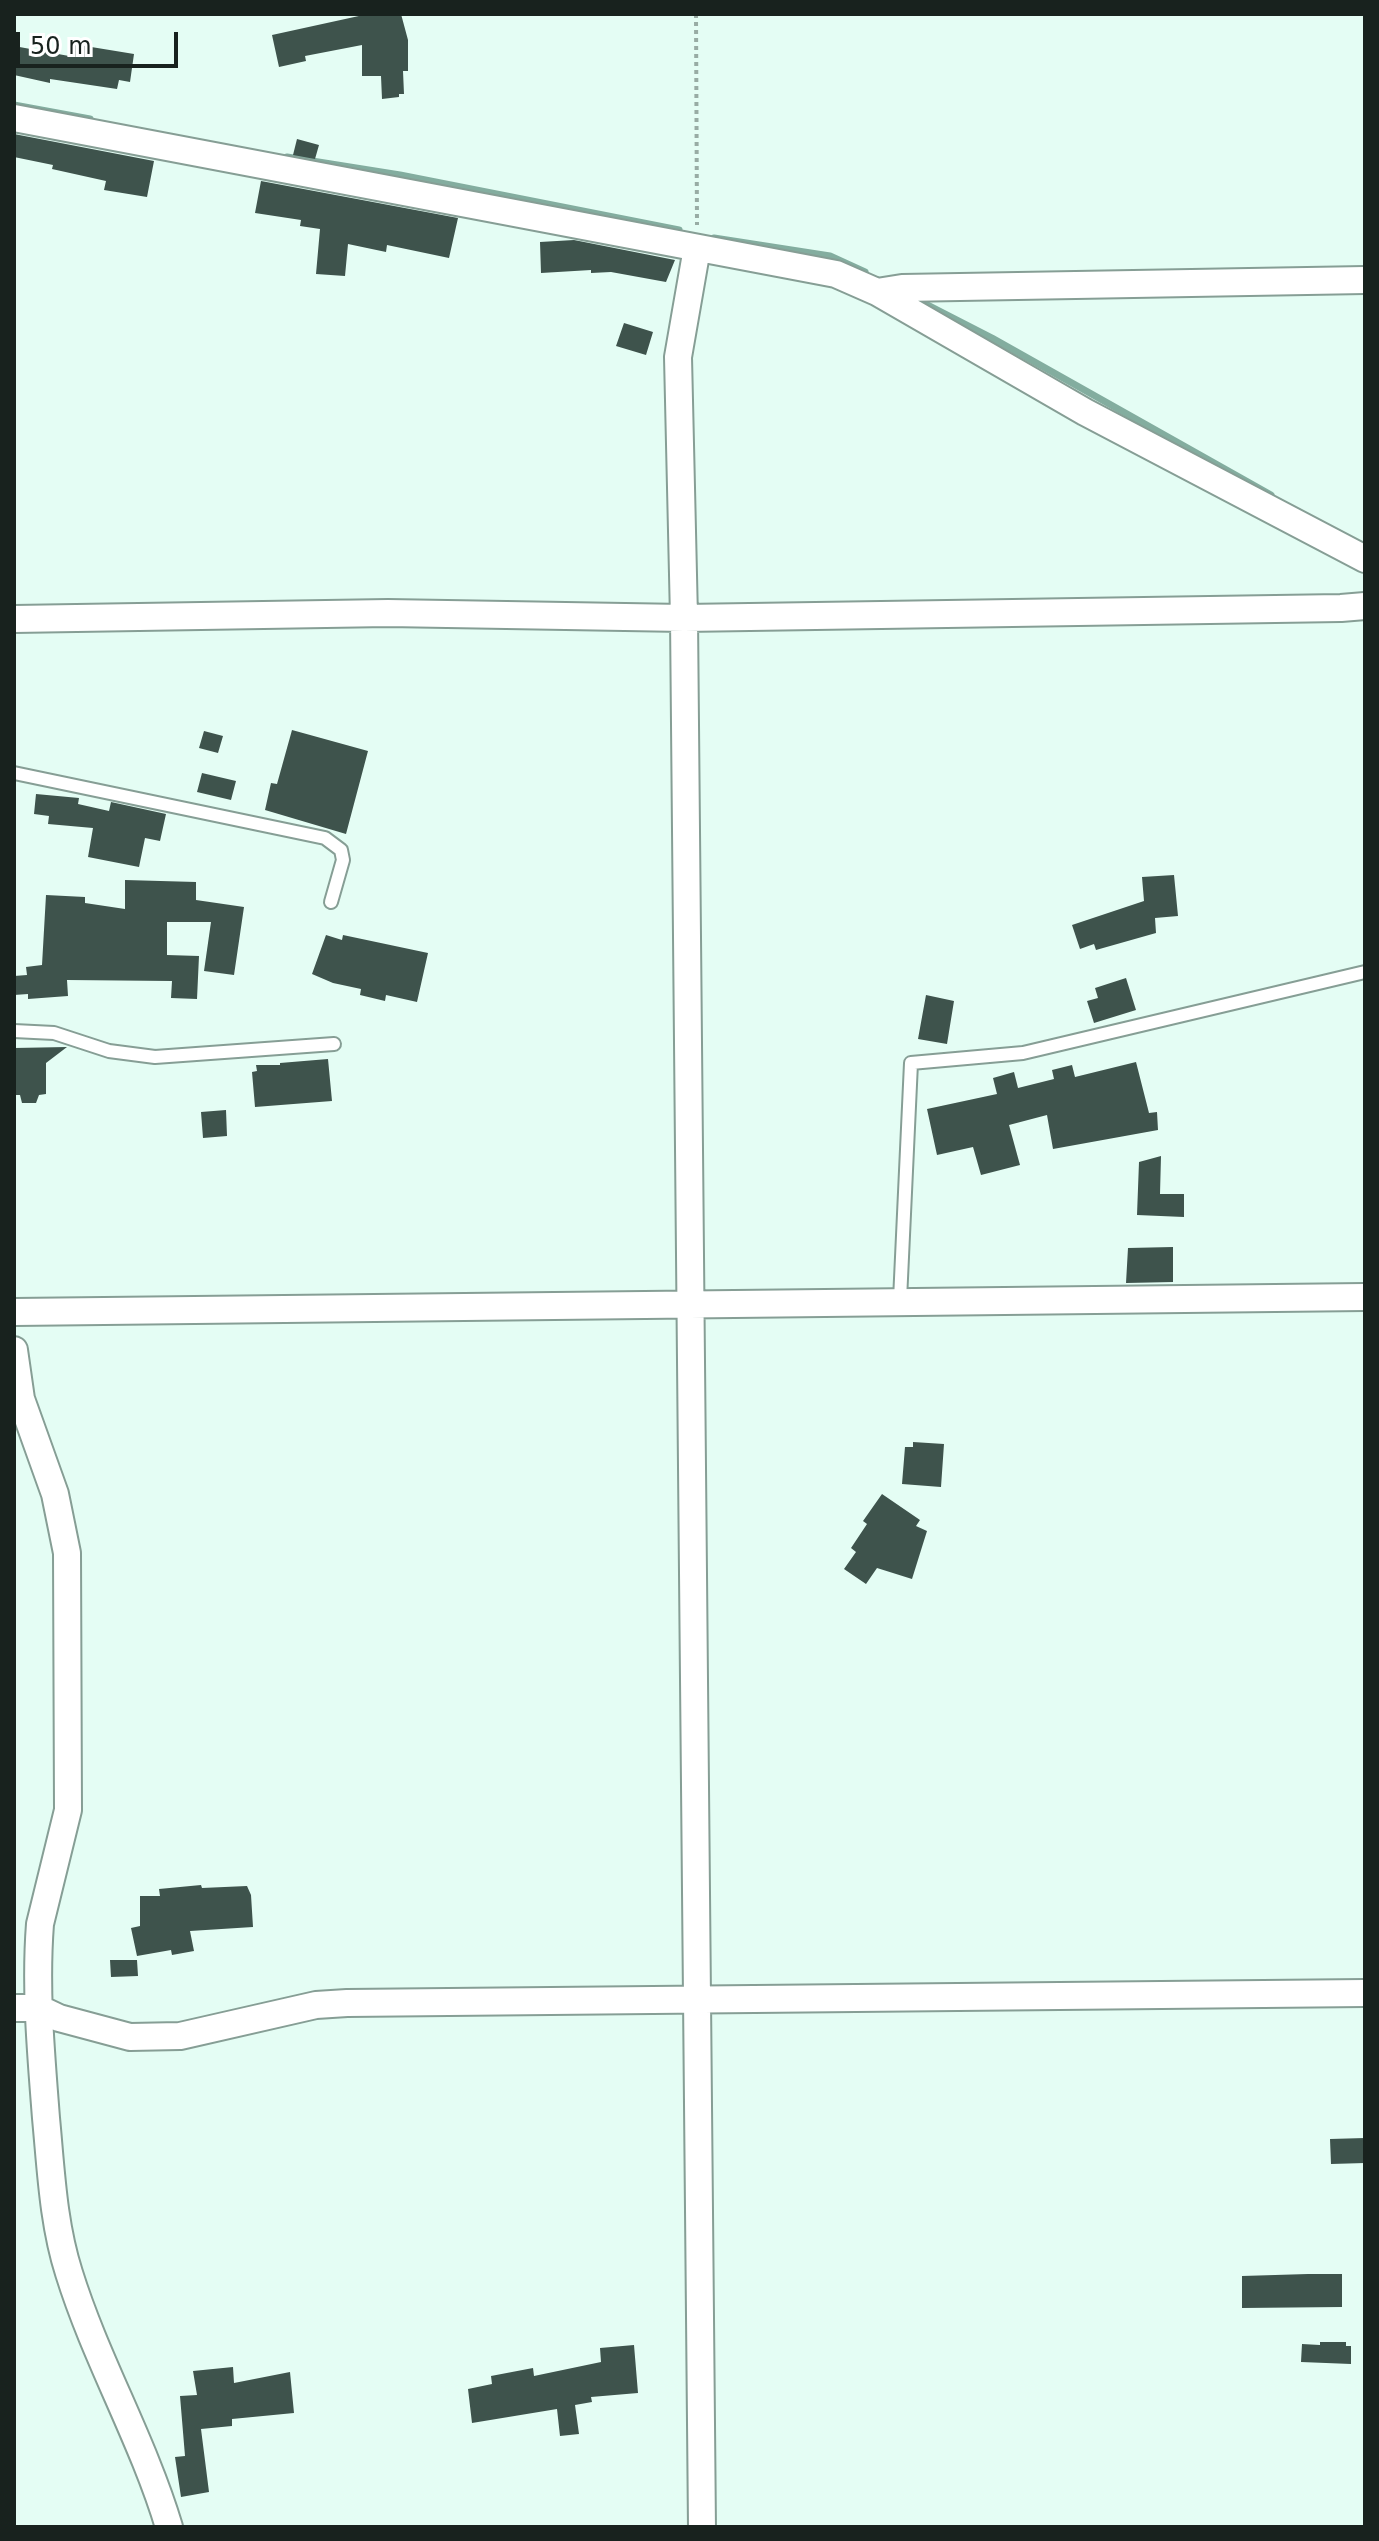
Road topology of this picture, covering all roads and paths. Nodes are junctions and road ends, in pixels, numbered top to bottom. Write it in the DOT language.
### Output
graph roads {
  1 [pos="696,14"];
  2 [pos="14,118"];
  3 [pos="697,248"];
  4 [pos="1365,280"];
  5 [pos="877,292"];
  6 [pos="1365,559"];
  7 [pos="1365,606"];
  8 [pos="684,618"];
  9 [pos="14,619"];
  10 [pos="14,773"];
  11 [pos="331,902"];
  12 [pos="1365,972"];
  13 [pos="14,1031"];
  14 [pos="334,1044"];
  15 [pos="1365,1297"];
  16 [pos="900,1300"];
  17 [pos="692,1306"];
  18 [pos="14,1312"];
  19 [pos="14,1350"];
  20 [pos="1365,1993"];
  21 [pos="699,2001"];
  22 [pos="26,2008"];
  23 [pos="169,2527"];
  24 [pos="702,2527"];
  1 -- 3 [label="path"];
  2 -- 3 [label="street"];
  3 -- 5 [label="street"];
  3 -- 8 [label="street"];
  4 -- 5 [label="street"];
  5 -- 6 [label="street"];
  7 -- 8 [label="street"];
  8 -- 9 [label="street"];
  8 -- 17 [label="street"];
  10 -- 11 [label="lane"];
  12 -- 16 [label="lane"];
  13 -- 14 [label="lane"];
  15 -- 16 [label="street"];
  16 -- 17 [label="street"];
  17 -- 18 [label="street"];
  17 -- 21 [label="street"];
  19 -- 22 [label="street"];
  20 -- 21 [label="street"];
  21 -- 22 [label="street"];
  21 -- 24 [label="street"];
  22 -- 23 [label="street"];
}
